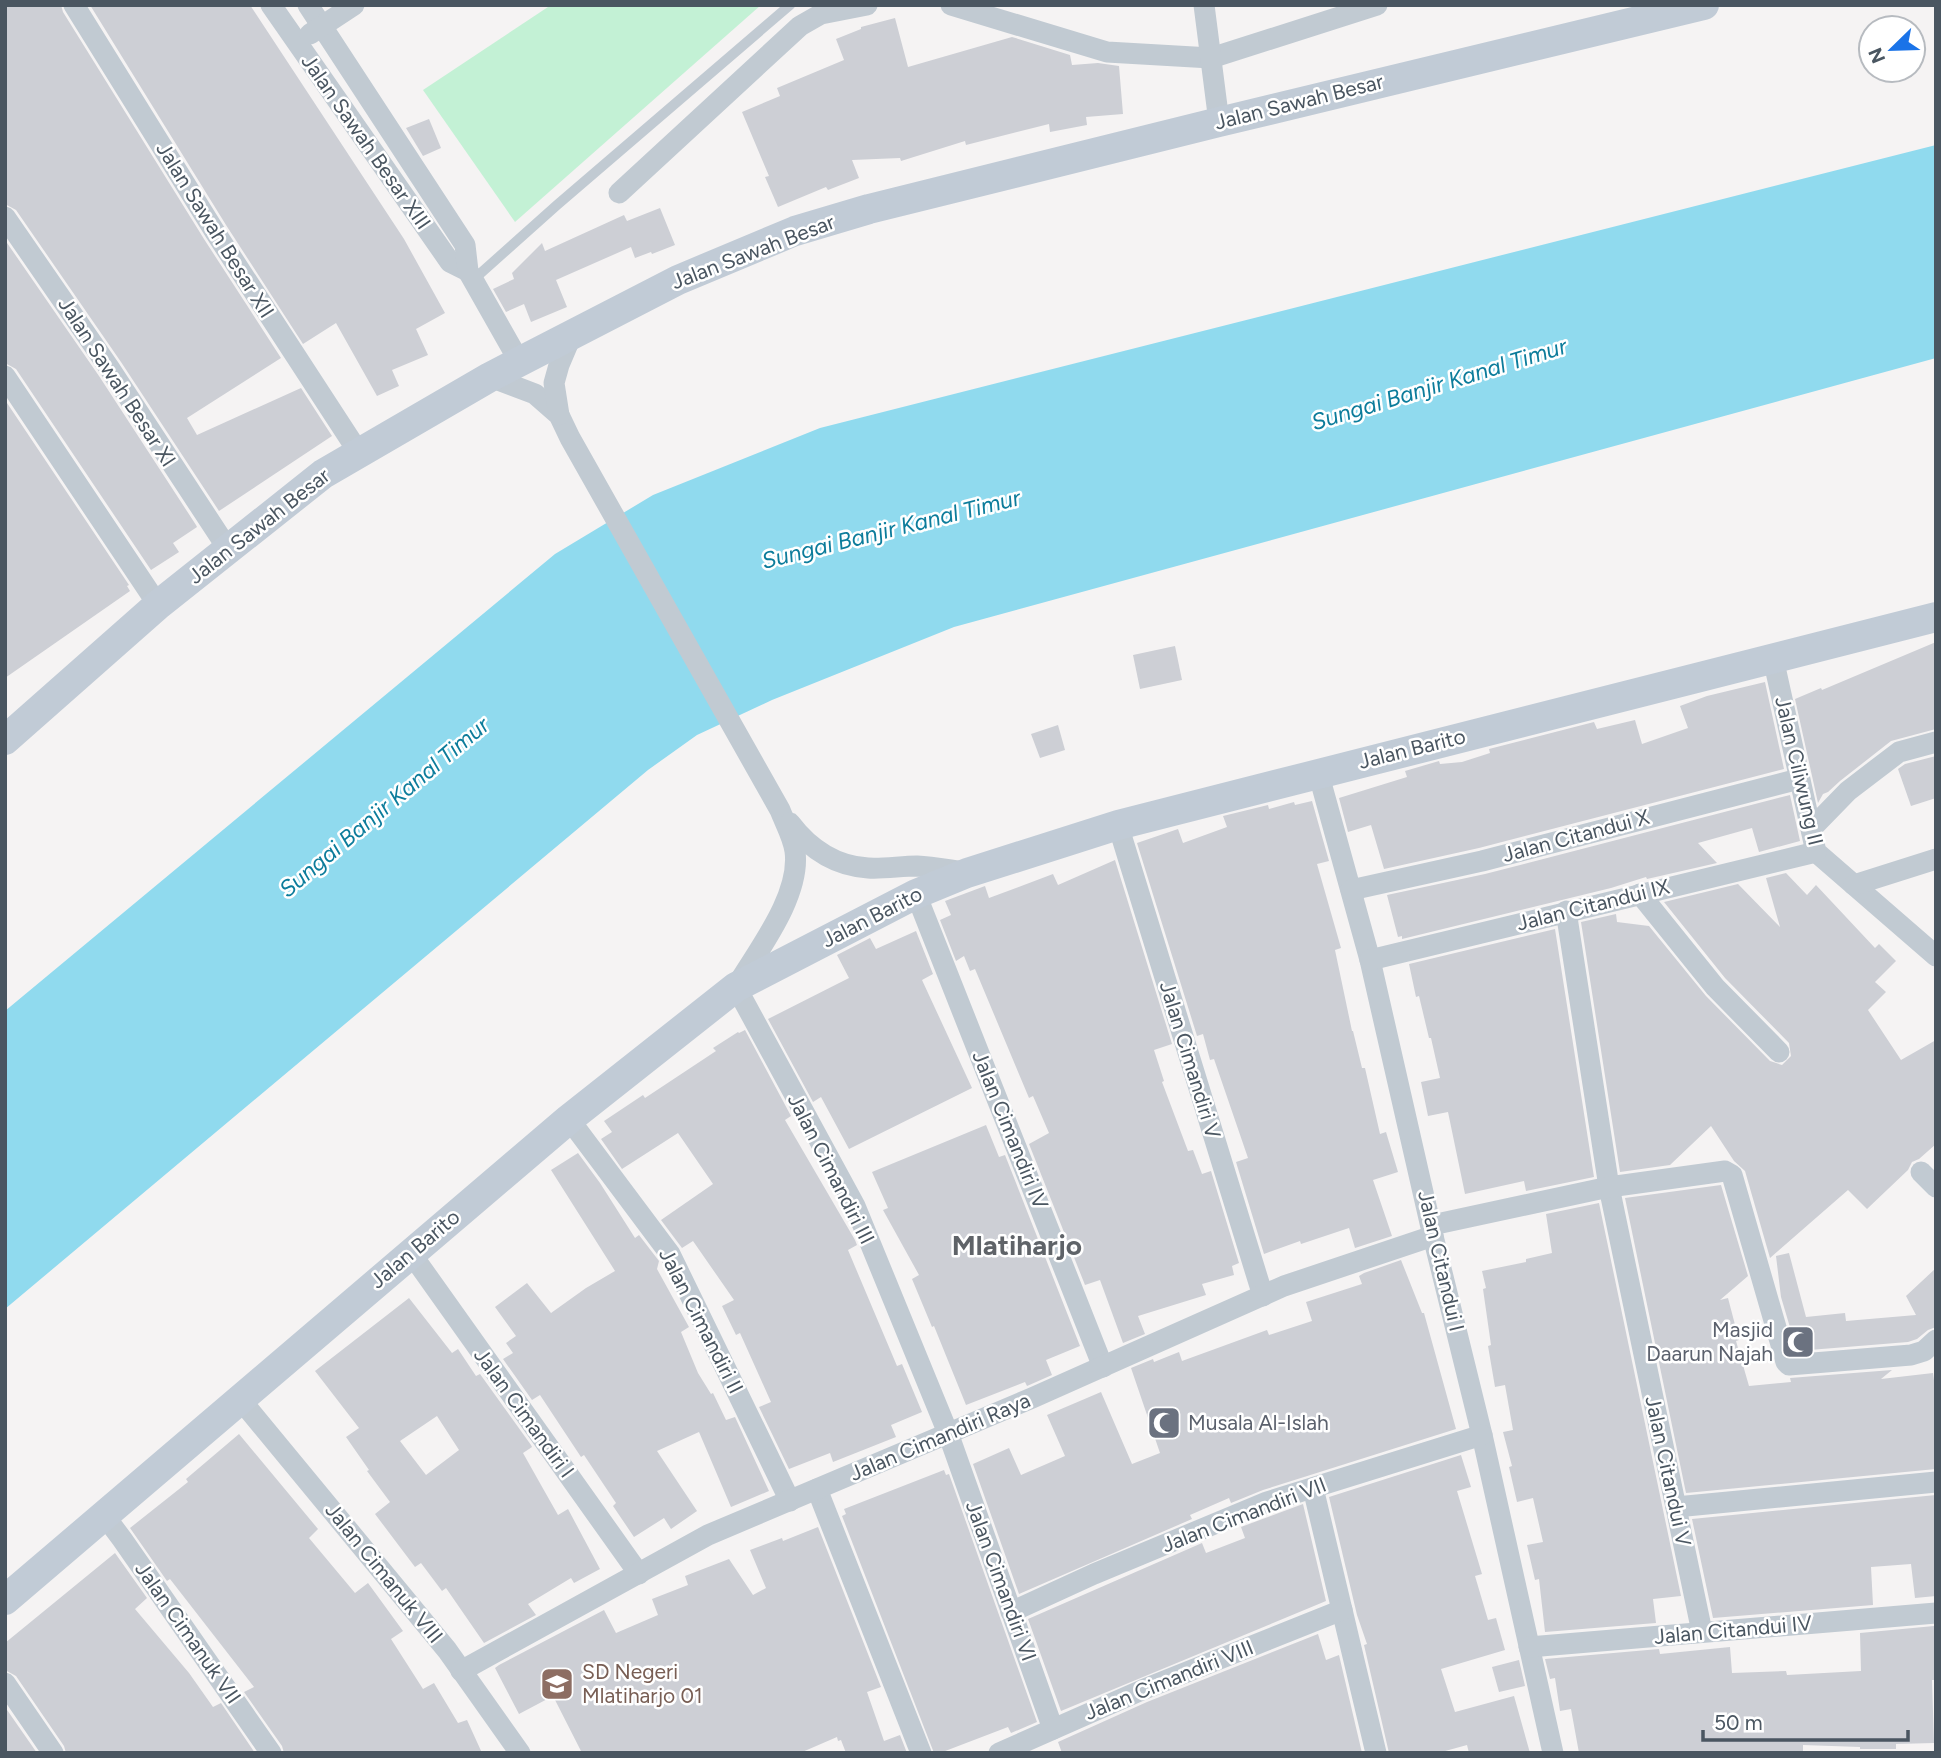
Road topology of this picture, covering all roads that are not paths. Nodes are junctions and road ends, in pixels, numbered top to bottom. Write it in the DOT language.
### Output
graph roads {
  1 [pos="74,5"];
  2 [pos="271,5"];
  3 [pos="308,5"];
  4 [pos="354,5"];
  5 [pos="790,5"];
  6 [pos="867,5"];
  7 [pos="951,5"];
  8 [pos="1204,5"];
  9 [pos="1377,5"];
  10 [pos="1704,5"];
  11 [pos="322,27"];
  12 [pos="296,43"];
  13 [pos="1211,58"];
  14 [pos="1219,122"];
  15 [pos="619,193"];
  16 [pos="5,217"];
  17 [pos="470,276"];
  18 [pos="573,332"];
  19 [pos="519,361"];
  20 [pos="5,376"];
  21 [pos="490,377"];
  22 [pos="559,415"];
  23 [pos="359,453"];
  24 [pos="228,549"];
  25 [pos="158,606"];
  26 [pos="1936,617"];
  27 [pos="1773,658"];
  28 [pos="8,733"];
  29 [pos="1936,742"];
  30 [pos="1318,772"];
  31 [pos="1800,779"];
  32 [pos="780,810"];
  33 [pos="1118,825"];
  34 [pos="1811,829"];
  35 [pos="1816,852"];
  36 [pos="1936,859"];
  37 [pos="967,873"];
  38 [pos="1854,885"];
  39 [pos="1351,890"];
  40 [pos="916,894"];
  41 [pos="1640,894"];
  42 [pos="1566,912"];
  43 [pos="1936,956"];
  44 [pos="1370,960"];
  45 [pos="736,988"];
  46 [pos="1779,1052"];
  47 [pos="569,1119"];
  48 [pos="1609,1187"];
  49 [pos="1433,1231"];
  50 [pos="410,1252"];
  51 [pos="1263,1296"];
  52 [pos="1933,1350"];
  53 [pos="1103,1367"];
  54 [pos="240,1399"];
  55 [pos="948,1433"];
  56 [pos="1482,1435"];
  57 [pos="1936,1482"];
  58 [pos="1313,1488"];
  59 [pos="817,1489"];
  60 [pos="790,1501"];
  61 [pos="1676,1507"];
  62 [pos="104,1515"];
  63 [pos="639,1574"];
  64 [pos="5,1600"];
  65 [pos="1342,1610"];
  66 [pos="1012,1612"];
  67 [pos="1936,1613"];
  68 [pos="1702,1632"];
  69 [pos="1530,1647"];
  70 [pos="461,1671"];
  71 [pos="5,1683"];
  72 [pos="1053,1729"];
  73 [pos="53,1753"];
  74 [pos="271,1753"];
  75 [pos="520,1753"];
  76 [pos="921,1753"];
  77 [pos="999,1753"];
  78 [pos="1376,1753"];
  79 [pos="1553,1753"];
  1 -- 23 [label="street, Jalan Sawah Besar XII"];
  2 -- 12 [label="street, Jalan Sawah Besar XIII"];
  3 -- 11 [label="street, Jalan Sawah Besar XIII"];
  4 -- 11 [label="street"];
  5 -- 17 [label="lane"];
  6 -- 15 [label="street"];
  7 -- 13 [label="street"];
  8 -- 13 [label="street"];
  9 -- 13 [label="street"];
  10 -- 14 [label="street, Jalan Sawah Besar"];
  11 -- 12 [label="street"];
  11 -- 17 [label="street, Jalan Sawah Besar XIII"];
  12 -- 17 [label="street, Jalan Sawah Besar XIII"];
  13 -- 14 [label="street"];
  14 -- 18 [label="street, Jalan Sawah Besar"];
  16 -- 24 [label="street, Jalan Sawah Besar XI"];
  17 -- 19 [label="street, Jalan Sawah Besar XIII"];
  18 -- 19 [label="street, Jalan Sawah Besar"];
  18 -- 22 [label="street"];
  19 -- 21 [label="street, Jalan Sawah Besar"];
  20 -- 25 [label="street"];
  21 -- 22 [label="street"];
  21 -- 23 [label="street, Jalan Sawah Besar"];
  22 -- 32 [label="street"];
  23 -- 24 [label="street, Jalan Sawah Besar"];
  24 -- 25 [label="street, Jalan Sawah Besar"];
  25 -- 28 [label="street, Jalan Sawah Besar"];
  26 -- 27 [label="street, Jalan Barito"];
  27 -- 30 [label="street, Jalan Barito"];
  27 -- 31 [label="street, Jalan Ciliwung II"];
  29 -- 34 [label="street"];
  30 -- 33 [label="street, Jalan Barito"];
  30 -- 39 [label="street, Jalan Citandui I"];
  31 -- 34 [label="street, Jalan Ciliwung II"];
  31 -- 39 [label="street, Jalan Citandui X"];
  32 -- 37 [label="street"];
  32 -- 45 [label="street"];
  33 -- 37 [label="street, Jalan Barito"];
  33 -- 51 [label="street, Jalan Cimandiri V"];
  34 -- 35 [label="street, Jalan Ciliwung II"];
  35 -- 38 [label="street, Jalan Ciliwung II"];
  35 -- 41 [label="street, Jalan Citandui IX"];
  36 -- 38 [label="street"];
  37 -- 40 [label="street, Jalan Barito"];
  38 -- 43 [label="street, Jalan Ciliwung II"];
  39 -- 44 [label="street, Jalan Citandui I"];
  40 -- 45 [label="street, Jalan Barito"];
  40 -- 53 [label="street, Jalan Cimandiri IV"];
  41 -- 42 [label="street, Jalan Citandui IX"];
  41 -- 46 [label="street"];
  42 -- 44 [label="street, Jalan Citandui IX"];
  42 -- 48 [label="street, Jalan Citandui V"];
  44 -- 49 [label="street, Jalan Citandui I"];
  45 -- 47 [label="street, Jalan Barito"];
  45 -- 55 [label="street, Jalan Cimandiri III"];
  47 -- 50 [label="street, Jalan Barito"];
  47 -- 60 [label="street, Jalan Cimandiri II"];
  48 -- 49 [label="street, Jalan Cimandiri Raya"];
  48 -- 52 [label="street, Jalan Cimandiri Raya"];
  48 -- 61 [label="street, Jalan Citandui V"];
  49 -- 51 [label="street, Jalan Cimandiri Raya"];
  49 -- 56 [label="street, Jalan Citandui I"];
  50 -- 54 [label="street, Jalan Barito"];
  50 -- 63 [label="street, Jalan Cimandiri I"];
  51 -- 53 [label="street, Jalan Cimandiri Raya"];
  53 -- 55 [label="street, Jalan Cimandiri Raya"];
  54 -- 62 [label="street, Jalan Barito"];
  54 -- 70 [label="street, Jalan Cimanuk VIII"];
  55 -- 59 [label="street, Jalan Cimandiri Raya"];
  55 -- 66 [label="street, Jalan Cimandiri VI"];
  56 -- 58 [label="street, Jalan Cimandiri VII"];
  56 -- 69 [label="street, Jalan Citandui I"];
  57 -- 61 [label="street"];
  58 -- 65 [label="street"];
  58 -- 66 [label="street, Jalan Cimandiri VII"];
  59 -- 60 [label="street, Jalan Cimandiri Raya"];
  59 -- 76 [label="street"];
  60 -- 63 [label="street, Jalan Cimandiri Raya"];
  61 -- 68 [label="street, Jalan Citandui V"];
  62 -- 64 [label="street, Jalan Barito"];
  62 -- 74 [label="street, Jalan Cimanuk VII"];
  63 -- 70 [label="street, Jalan Cimandiri Raya"];
  65 -- 72 [label="street, Jalan Cimandiri VIII"];
  65 -- 78 [label="street"];
  66 -- 72 [label="street, Jalan Cimandiri VI"];
  67 -- 68 [label="street, Jalan Citandui IV"];
  68 -- 69 [label="street, Jalan Citandui IV"];
  69 -- 79 [label="street, Jalan Citandui I"];
  70 -- 75 [label="street, Jalan Cimanuk VIII"];
  71 -- 73 [label="street"];
  72 -- 77 [label="street, Jalan Cimandiri VIII"];
}
